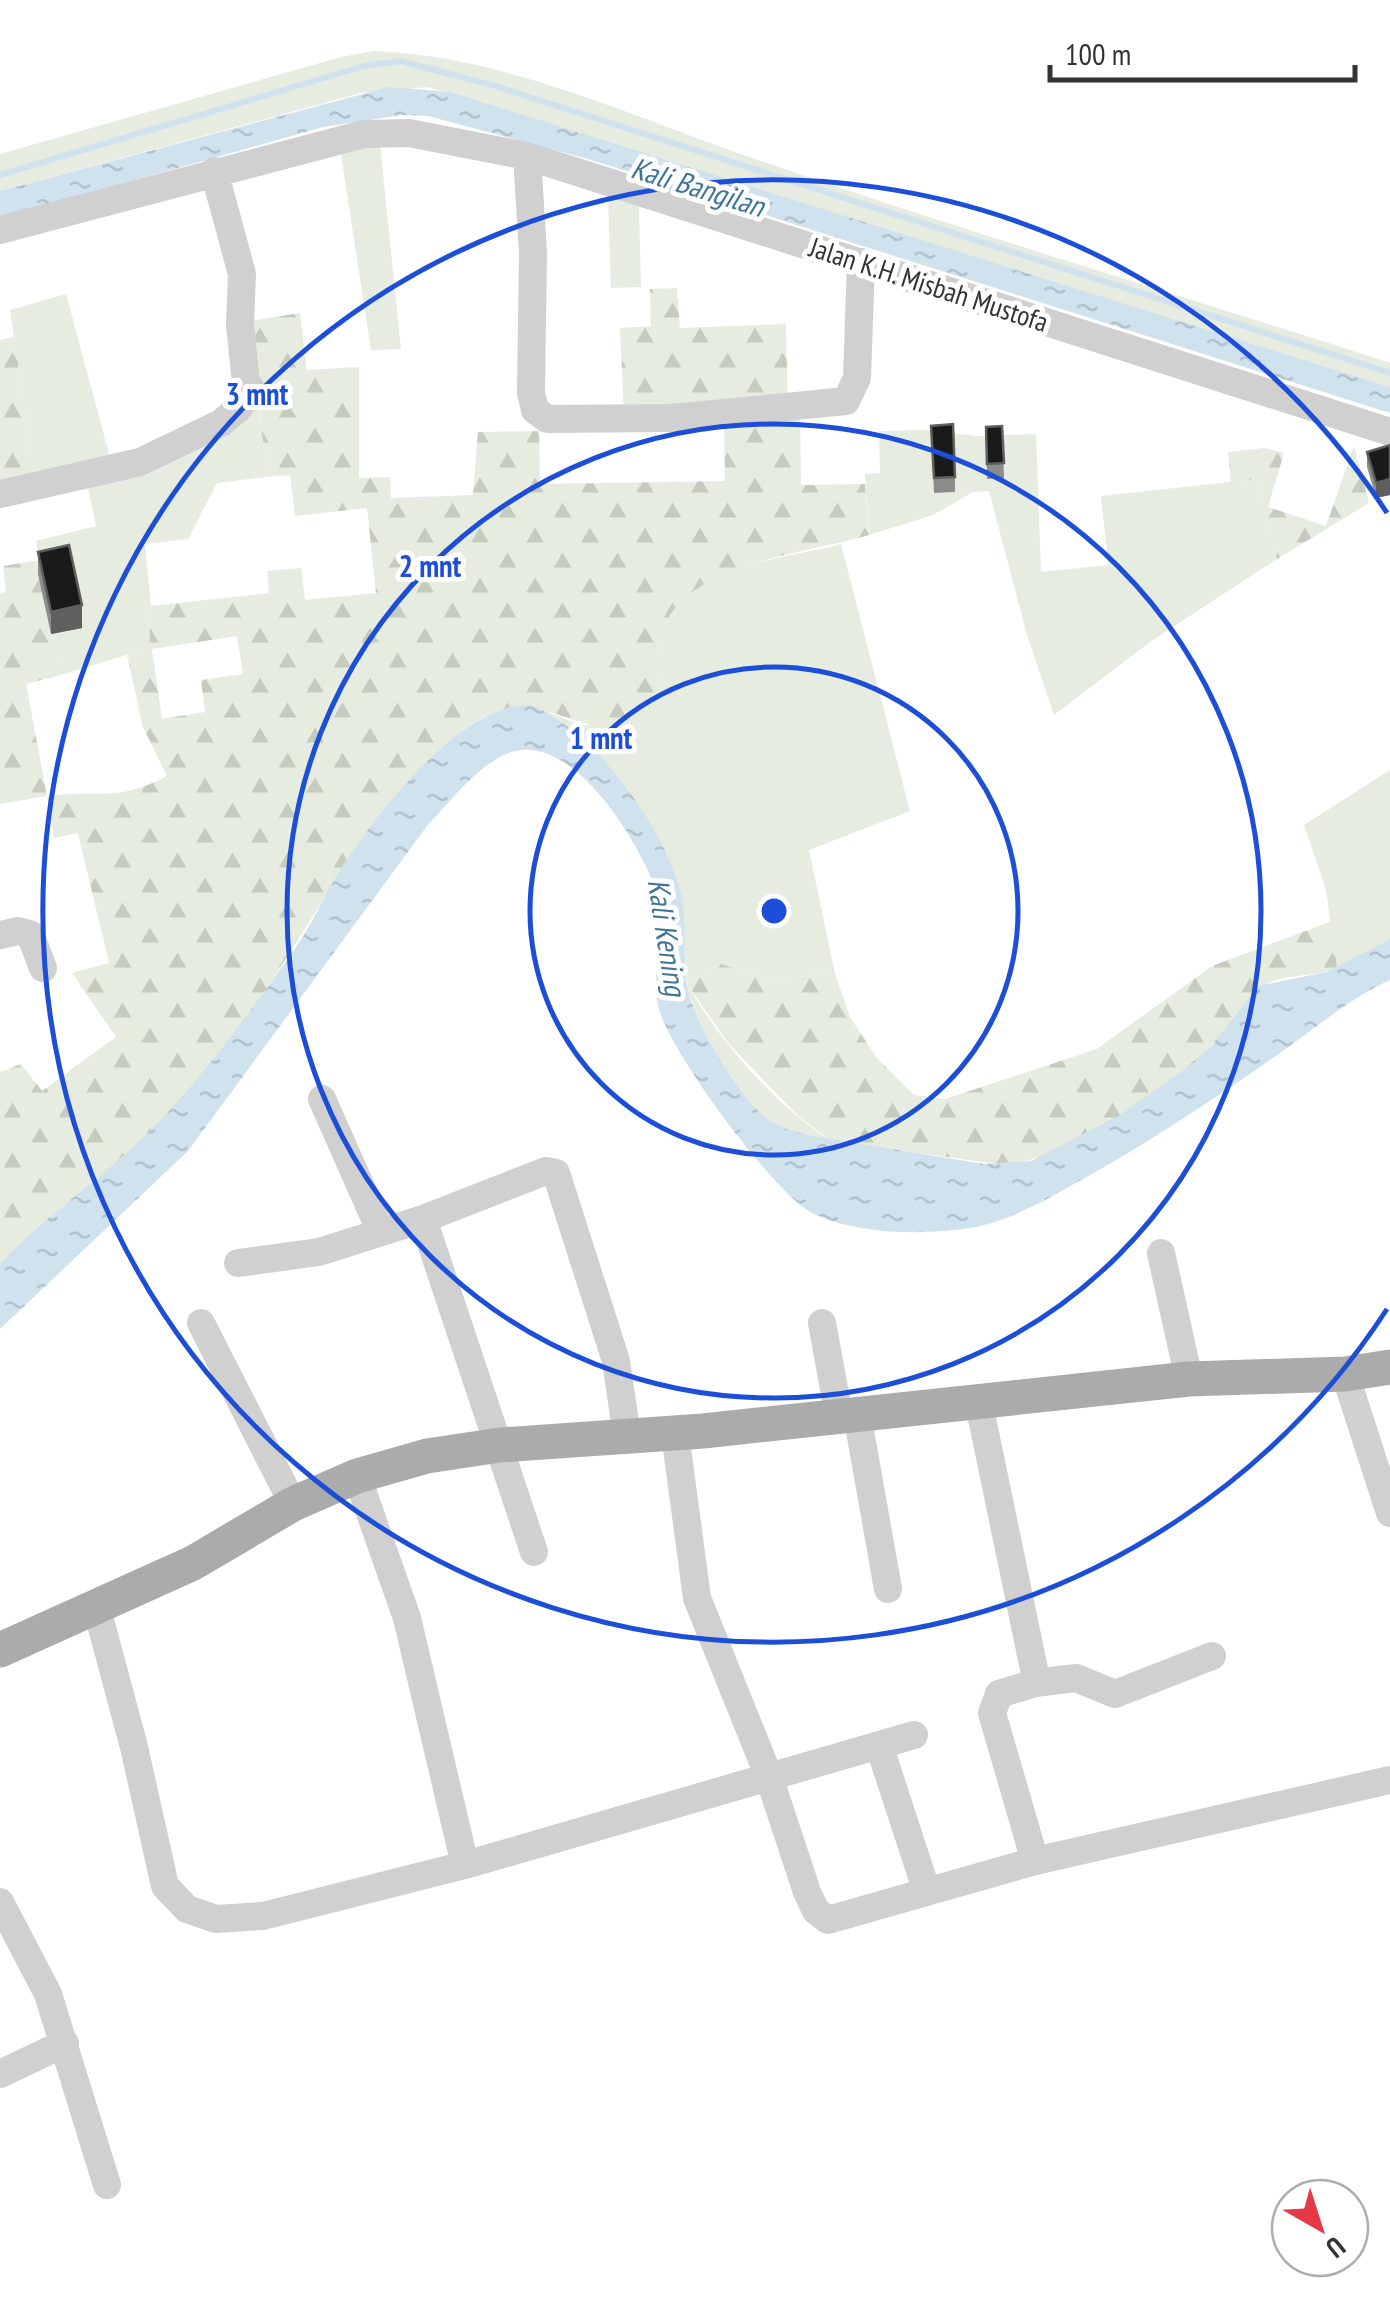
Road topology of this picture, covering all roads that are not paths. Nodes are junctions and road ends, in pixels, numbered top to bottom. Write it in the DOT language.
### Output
graph roads {
  1 [pos="527,156"];
  2 [pos="214,171"];
  3 [pos="0,230"];
  4 [pos="861,262"];
  5 [pos="1390,432"];
  6 [pos="0,494"];
  7 [pos="0,935"];
  8 [pos="44,968"];
  9 [pos="322,1099"];
  10 [pos="423,1219"];
  11 [pos="381,1232"];
  12 [pos="1161,1253"];
  13 [pos="238,1263"];
  14 [pos="202,1323"];
  15 [pos="822,1323"];
  16 [pos="1390,1367"];
  17 [pos="1345,1374"];
  18 [pos="1189,1379"];
  19 [pos="979,1404"];
  20 [pos="848,1415"];
  21 [pos="675,1434"];
  22 [pos="627,1436"];
  23 [pos="500,1444"];
  24 [pos="357,1476"];
  25 [pos="294,1504"];
  26 [pos="1390,1513"];
  27 [pos="534,1552"];
  28 [pos="888,1589"];
  29 [pos="97,1609"];
  30 [pos="0,1650"];
  31 [pos="1212,1656"];
  32 [pos="1036,1684"];
  33 [pos="914,1735"];
  34 [pos="879,1746"];
  35 [pos="769,1777"];
  36 [pos="1390,1780"];
  37 [pos="1035,1861"];
  38 [pos="465,1865"];
  39 [pos="927,1892"];
  40 [pos="0,1902"];
  41 [pos="65,2043"];
  42 [pos="0,2074"];
  43 [pos="107,2185"];
  1 -- 2 [label="street, Jalan K.H. Misbah Mustofa"];
  1 -- 4 [label="street, Jalan K.H. Misbah Mustofa"];
  1 -- 4 [label="street"];
  2 -- 3 [label="street, Jalan K.H. Misbah Mustofa"];
  2 -- 6 [label="street"];
  4 -- 5 [label="street, Jalan K.H. Misbah Mustofa"];
  7 -- 8 [label="street"];
  9 -- 11 [label="street"];
  10 -- 11 [label="street"];
  10 -- 22 [label="street"];
  10 -- 23 [label="street"];
  11 -- 13 [label="street"];
  12 -- 18 [label="street"];
  14 -- 25 [label="street"];
  15 -- 20 [label="street"];
  16 -- 17 [label="main road"];
  17 -- 18 [label="main road"];
  17 -- 26 [label="street"];
  18 -- 19 [label="main road"];
  19 -- 20 [label="main road"];
  19 -- 32 [label="street"];
  20 -- 21 [label="main road"];
  20 -- 28 [label="street"];
  21 -- 22 [label="main road"];
  21 -- 35 [label="street"];
  22 -- 23 [label="main road"];
  23 -- 24 [label="main road"];
  23 -- 27 [label="street"];
  24 -- 25 [label="main road"];
  24 -- 38 [label="street"];
  25 -- 29 [label="main road"];
  29 -- 30 [label="main road"];
  29 -- 38 [label="street"];
  31 -- 32 [label="street"];
  32 -- 37 [label="street"];
  33 -- 34 [label="street"];
  34 -- 35 [label="street"];
  34 -- 39 [label="street"];
  35 -- 38 [label="street"];
  35 -- 39 [label="street"];
  36 -- 37 [label="street"];
  37 -- 39 [label="street"];
  40 -- 41 [label="street"];
  41 -- 42 [label="street"];
  41 -- 43 [label="street"];
}
